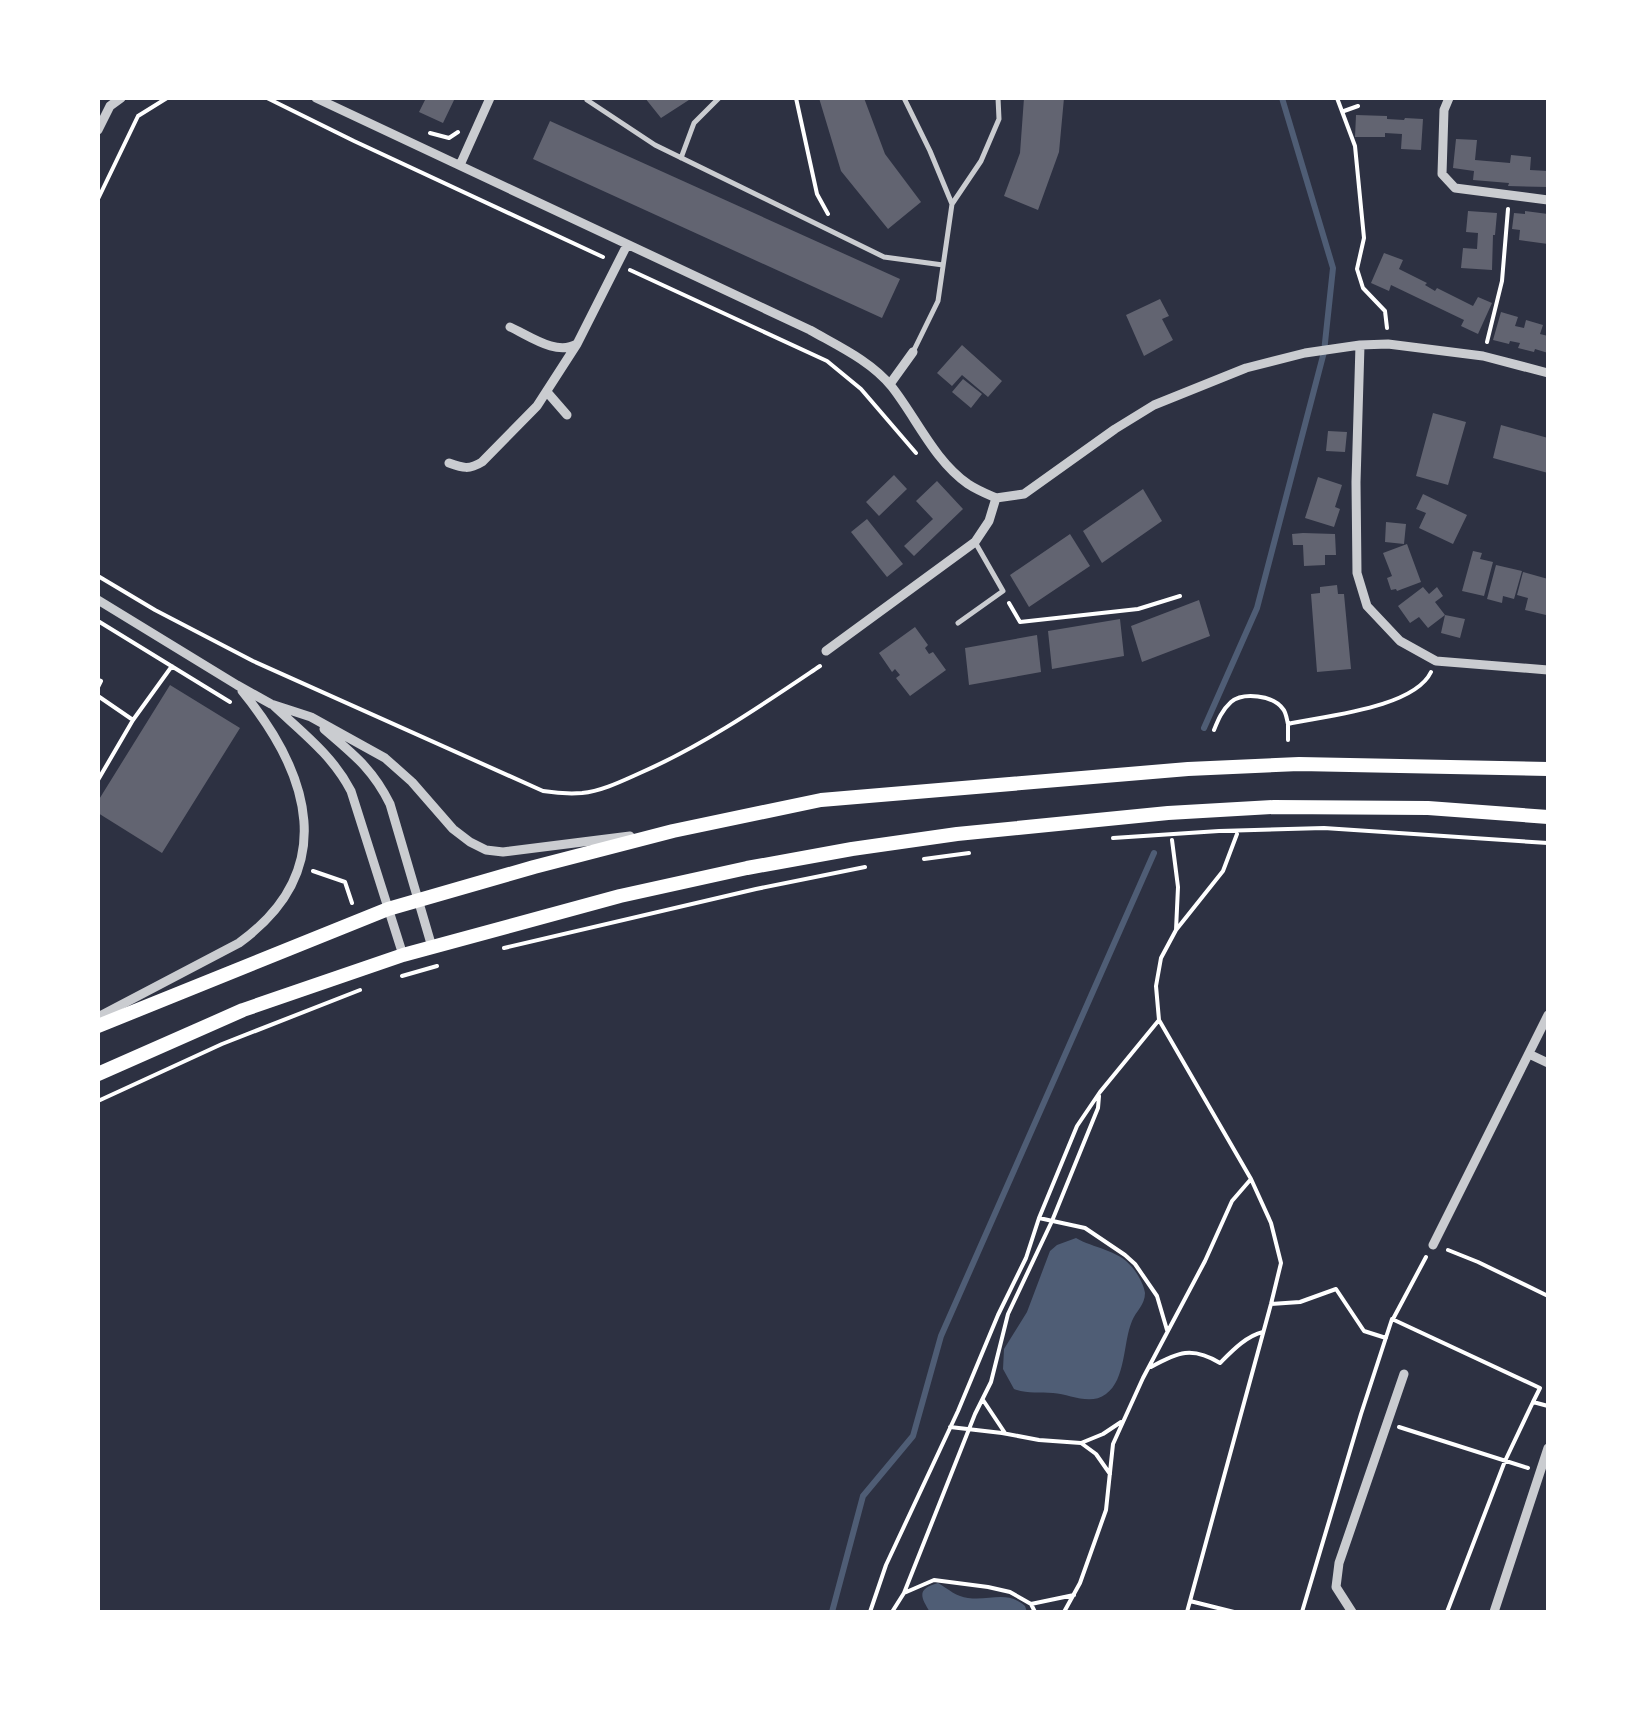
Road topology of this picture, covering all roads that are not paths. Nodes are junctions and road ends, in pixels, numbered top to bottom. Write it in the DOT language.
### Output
graph roads {
  1 [pos="121,98"];
  2 [pos="316,98"];
  3 [pos="490,98"];
  4 [pos="588,98"];
  5 [pos="719,98"];
  6 [pos="904,98"];
  7 [pos="998,98"];
  8 [pos="1449,98"];
  9 [pos="98,130"];
  10 [pos="681,158"];
  11 [pos="460,164"];
  12 [pos="1548,200"];
  13 [pos="952,204"];
  14 [pos="627,244"];
  15 [pos="943,266"];
  16 [pos="510,327"];
  17 [pos="576,344"];
  18 [pos="1360,345"];
  19 [pos="913,352"];
  20 [pos="1548,373"];
  21 [pos="890,384"];
  22 [pos="547,392"];
  23 [pos="567,415"];
  24 [pos="449,463"];
  25 [pos="996,498"];
  26 [pos="975,542"];
  27 [pos="98,600"];
  28 [pos="958,623"];
  29 [pos="826,651"];
  30 [pos="1548,670"];
  31 [pos="237,685"];
  32 [pos="271,704"];
  33 [pos="311,717"];
  34 [pos="1548,769"];
  35 [pos="1548,818"];
  36 [pos="673,830"];
  37 [pos="419,899"];
  38 [pos="388,909"];
  39 [pos="432,947"];
  40 [pos="403,955"];
  41 [pos="1548,1016"];
  42 [pos="98,1017"];
  43 [pos="98,1026"];
  44 [pos="1528,1054"];
  45 [pos="1548,1063"];
  46 [pos="98,1074"];
  47 [pos="1433,1245"];
  48 [pos="1404,1374"];
  49 [pos="1548,1448"];
  50 [pos="1352,1612"];
  51 [pos="1494,1612"];
  1 -- 9 [label="street"];
  2 -- 11 [label="street"];
  3 -- 11 [label="street"];
  4 -- 10 [label="lane"];
  5 -- 10 [label="lane"];
  6 -- 13 [label="lane"];
  7 -- 13 [label="lane"];
  8 -- 12 [label="street"];
  10 -- 15 [label="lane"];
  11 -- 14 [label="street"];
  13 -- 15 [label="lane"];
  14 -- 17 [label="street"];
  14 -- 21 [label="street"];
  15 -- 19 [label="lane"];
  16 -- 17 [label="street"];
  17 -- 22 [label="street"];
  18 -- 20 [label="street"];
  18 -- 25 [label="street"];
  18 -- 30 [label="street"];
  19 -- 21 [label="street"];
  21 -- 25 [label="street"];
  22 -- 23 [label="street"];
  22 -- 24 [label="street"];
  25 -- 26 [label="street"];
  26 -- 28 [label="lane"];
  26 -- 29 [label="street"];
  27 -- 31 [label="street"];
  31 -- 32 [label="street"];
  31 -- 42 [label="street"];
  32 -- 33 [label="street"];
  32 -- 38 [label="street"];
  33 -- 36 [label="street"];
  33 -- 37 [label="street"];
  34 -- 36 [label="main road"];
  35 -- 39 [label="main road"];
  36 -- 37 [label="main road"];
  37 -- 38 [label="main road"];
  37 -- 39 [label="street"];
  38 -- 40 [label="street"];
  38 -- 43 [label="main road"];
  39 -- 40 [label="main road"];
  40 -- 46 [label="main road"];
  41 -- 44 [label="street"];
  44 -- 45 [label="street"];
  44 -- 47 [label="street"];
  48 -- 50 [label="street"];
  49 -- 51 [label="street"];
}
